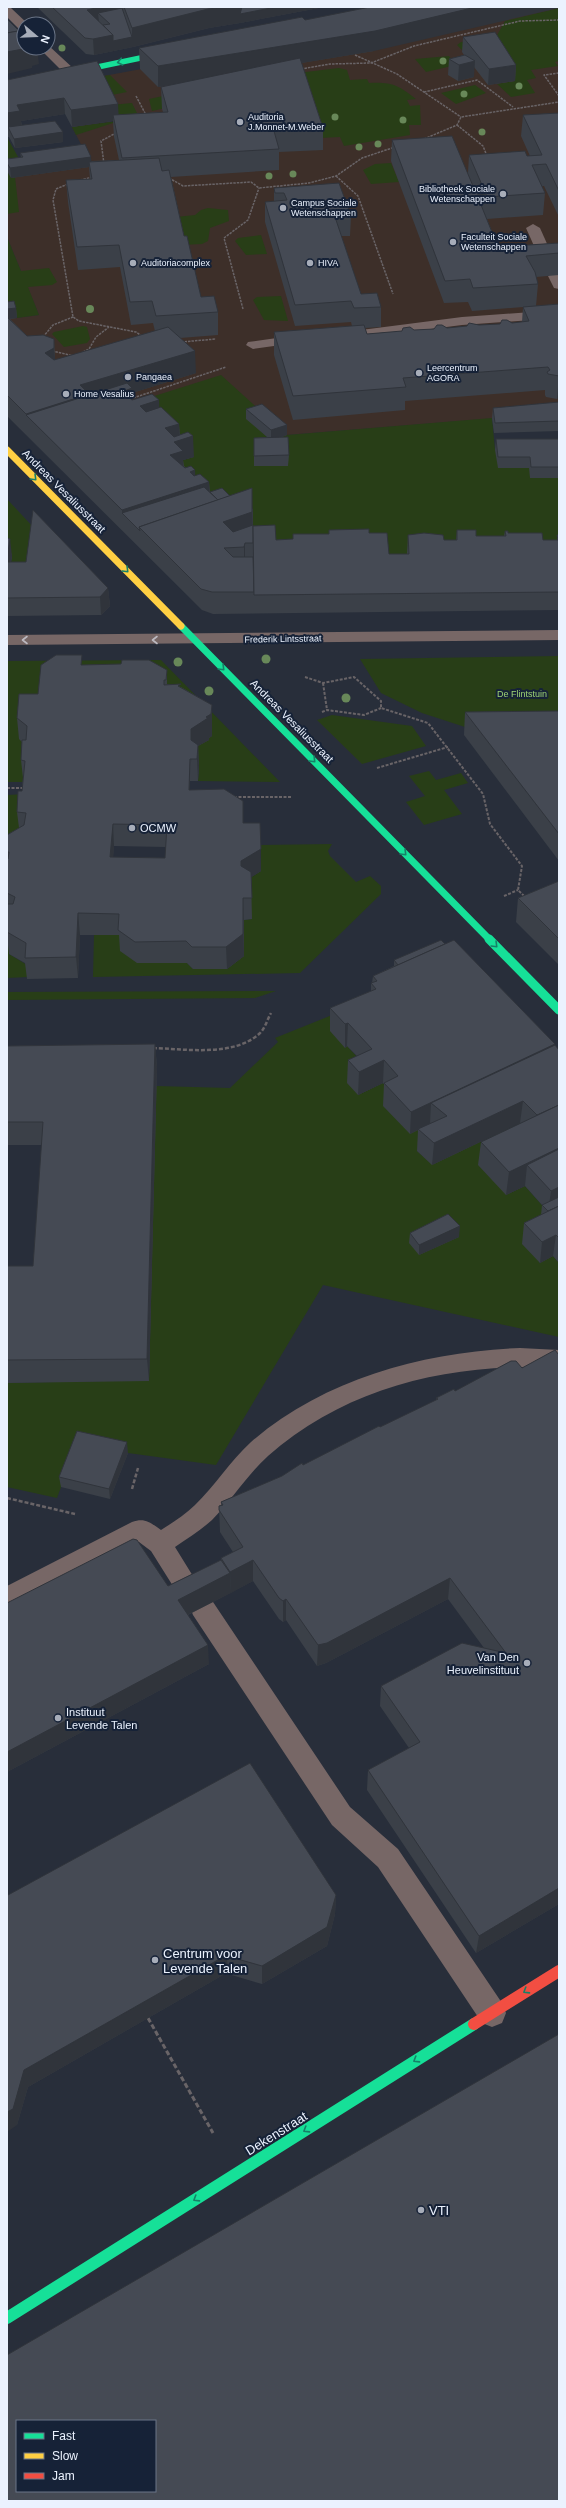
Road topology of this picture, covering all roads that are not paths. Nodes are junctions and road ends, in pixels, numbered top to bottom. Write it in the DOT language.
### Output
graph roads {
  1 [pos="7,10"];
  2 [pos="16,19"];
  3 [pos="178,50"];
  4 [pos="53,56"];
  5 [pos="70,72"];
  6 [pos="56,75"];
  7 [pos="533,228"];
  8 [pos="555,275"];
  9 [pos="559,314"];
  10 [pos="349,335"];
  11 [pos="318,337"];
  12 [pos="251,340"];
  13 [pos="7,450"];
  14 [pos="559,635"];
  15 [pos="7,640"];
  16 [pos="194,640"];
  17 [pos="559,1010"];
  18 [pos="559,1359"];
  19 [pos="160,1544"];
  20 [pos="7,1598"];
  21 [pos="559,1971"];
  22 [pos="492,2013"];
  23 [pos="7,2318"];
  1 -- 2 [label="street"];
  3 -- 5 [label="street, one-way"];
  4 -- 5 [label="street"];
  5 -- 6 [label="street"];
  7 -- 8 [label="street"];
  9 -- 10 [label="street"];
  11 -- 12 [label="street"];
  13 -- 16 [label="street, Andreas Vesaliusstraat, one-way"];
  14 -- 16 [label="street, Frederik Lintsstraat"];
  16 -- 15 [label="street, Frederik Lintsstraat, one-way"];
  16 -- 17 [label="street, Andreas Vesaliusstraat, one-way"];
  18 -- 19 [label="street"];
  19 -- 20 [label="street"];
  19 -- 22 [label="street"];
  21 -- 22 [label="street, Dekenstraat, one-way"];
  22 -- 23 [label="street, Dekenstraat, one-way"];
}
